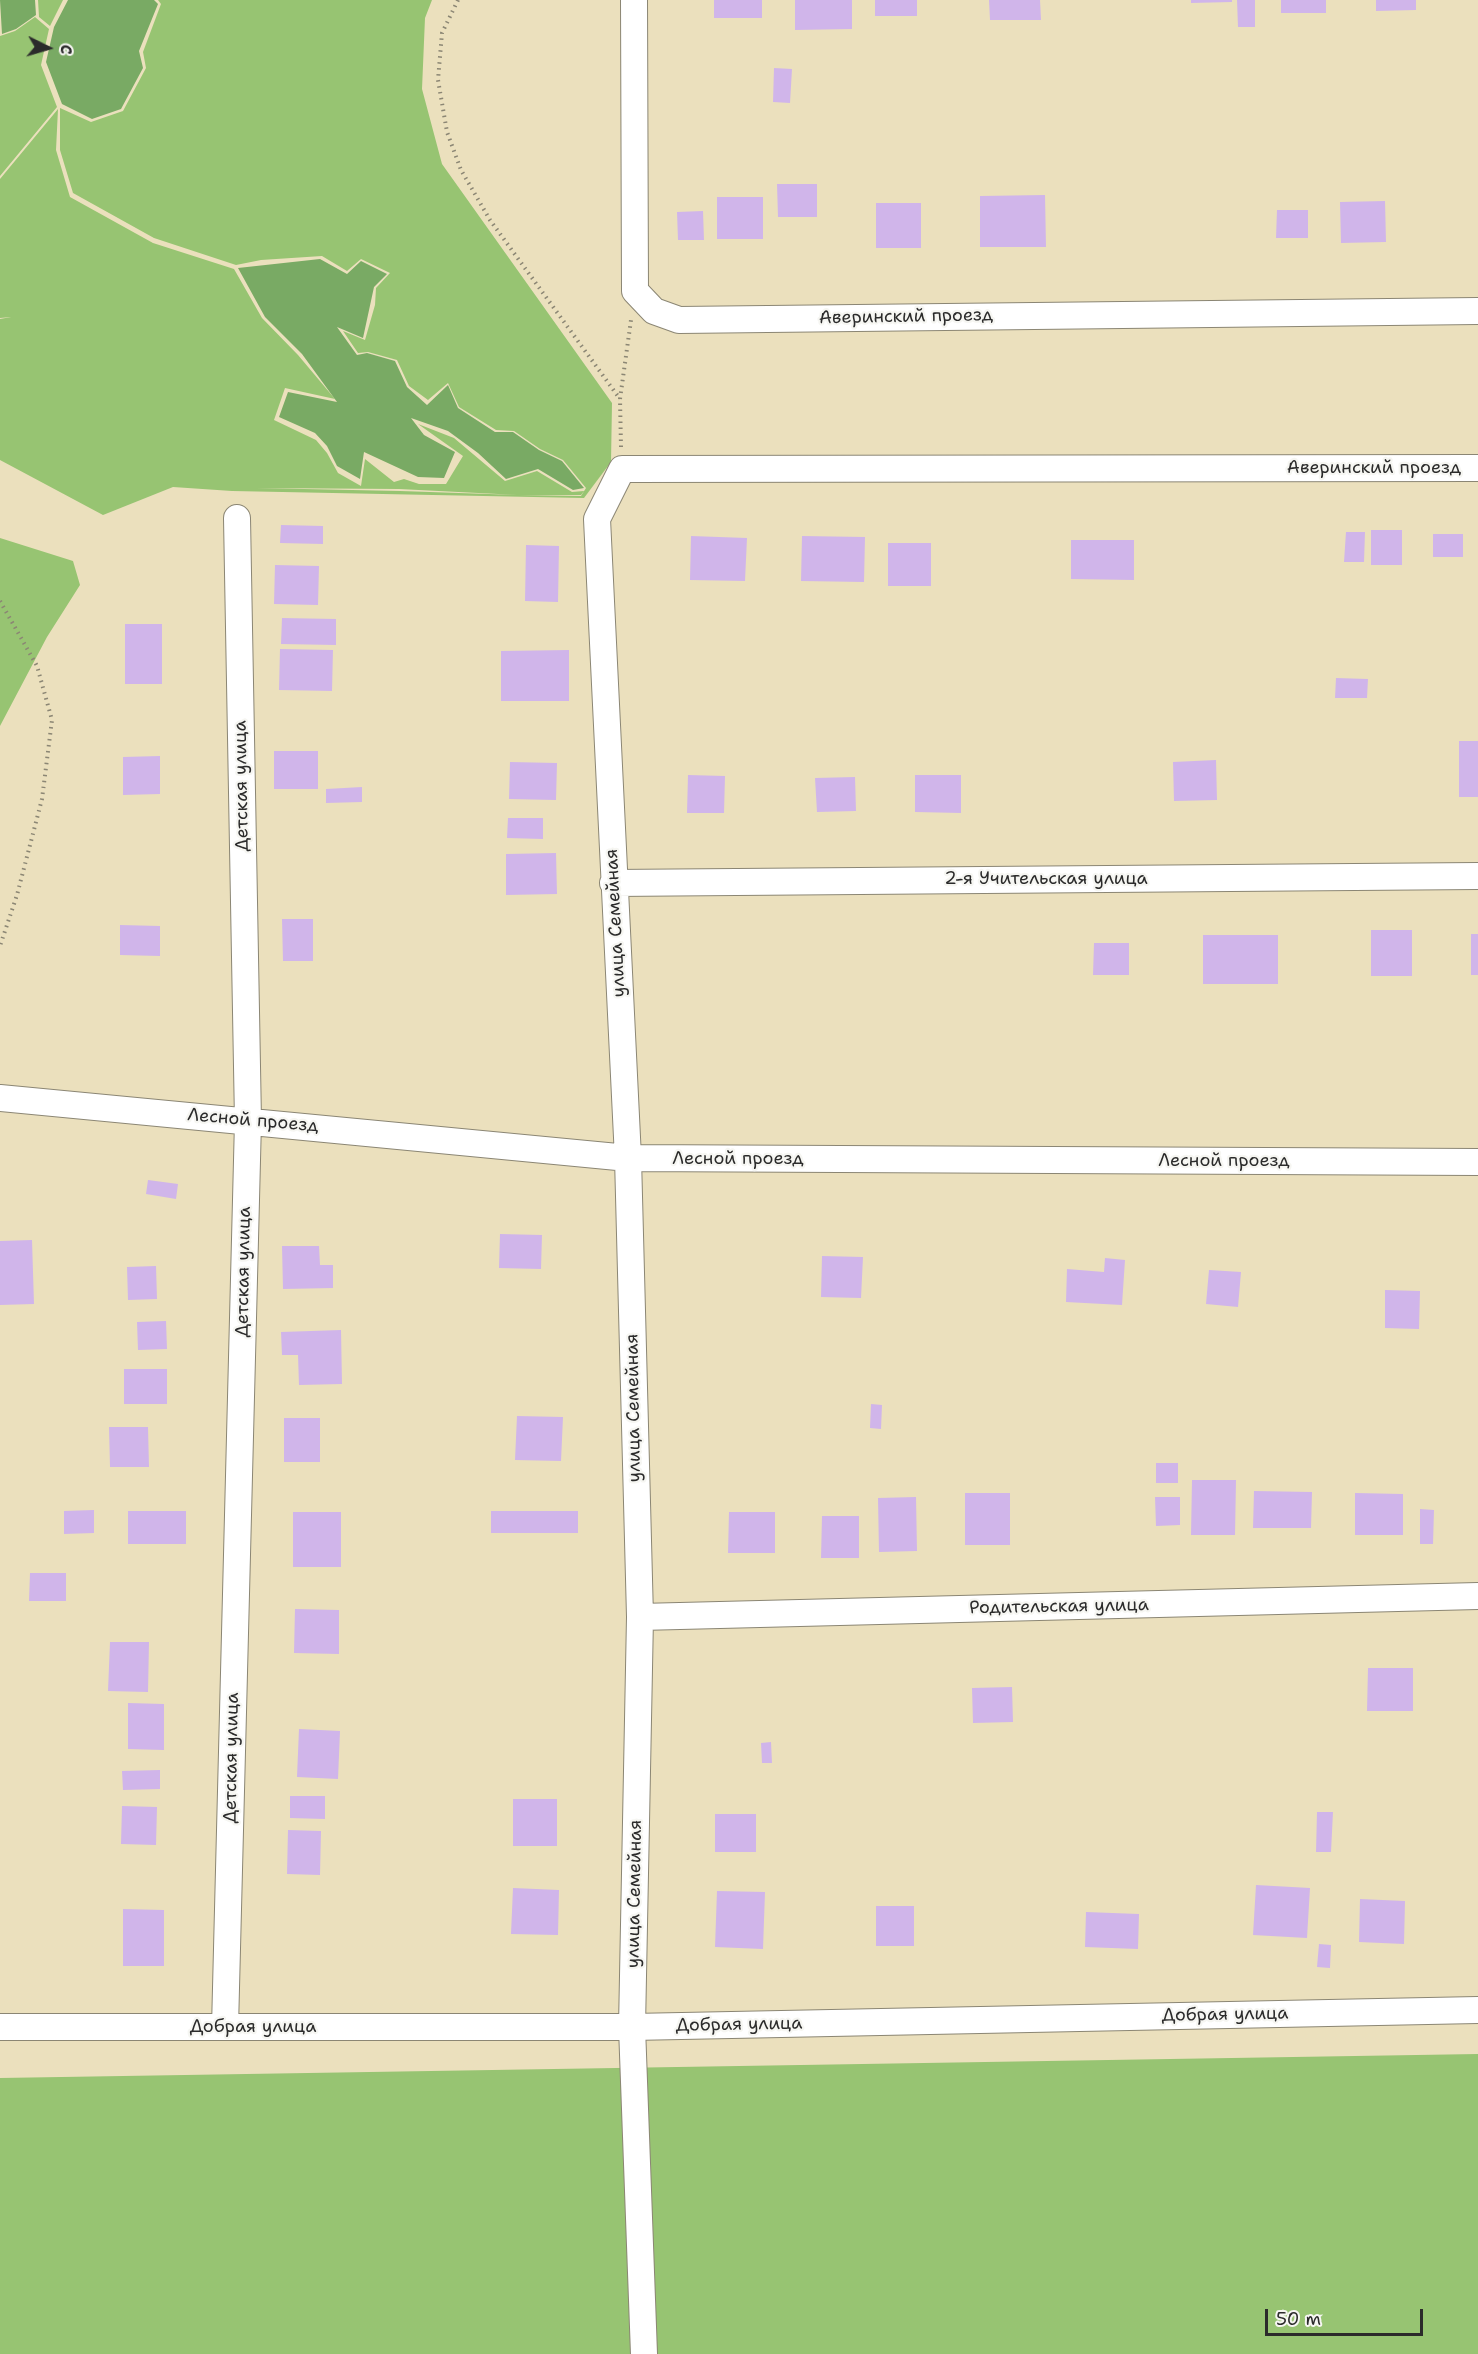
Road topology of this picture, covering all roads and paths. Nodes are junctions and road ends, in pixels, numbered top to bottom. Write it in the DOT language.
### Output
graph roads {
  1 [pos="458,0"];
  2 [pos="634,0"];
  3 [pos="635,291"];
  4 [pos="1478,311"];
  5 [pos="620,399"];
  6 [pos="1478,468"];
  7 [pos="622,469"];
  8 [pos="237,518"];
  9 [pos="0,601"];
  10 [pos="1478,876"];
  11 [pos="613,883"];
  12 [pos="0,946"];
  13 [pos="0,1098"];
  14 [pos="248,1121"];
  15 [pos="628,1158"];
  16 [pos="1478,1162"];
  17 [pos="1478,1596"];
  18 [pos="640,1617"];
  19 [pos="1478,2010"];
  20 [pos="0,2026"];
  21 [pos="225,2027"];
  22 [pos="632,2027"];
  23 [pos="644,2354"];
  1 -- 5 [label="path"];
  2 -- 3 [label="street"];
  3 -- 4 [label="street, Аверинский проезд"];
  3 -- 5 [label="path"];
  5 -- 7 [label="path"];
  6 -- 7 [label="street, Аверинский проезд"];
  7 -- 11 [label="street, улица Семейная"];
  8 -- 14 [label="street, Детская улица"];
  9 -- 12 [label="path"];
  10 -- 11 [label="street, 2-я Учительская улица"];
  11 -- 15 [label="street, улица Семейная"];
  13 -- 14 [label="street, Лесной проезд"];
  14 -- 15 [label="street, Лесной проезд"];
  14 -- 21 [label="street, Детская улица"];
  15 -- 16 [label="street, Лесной проезд"];
  15 -- 18 [label="street, улица Семейная"];
  17 -- 18 [label="street, Родительская улица"];
  18 -- 22 [label="street, улица Семейная"];
  19 -- 22 [label="street, Добрая улица"];
  20 -- 21 [label="street, Добрая улица"];
  21 -- 22 [label="street, Добрая улица"];
  22 -- 23 [label="street, улица Семейная"];
}
